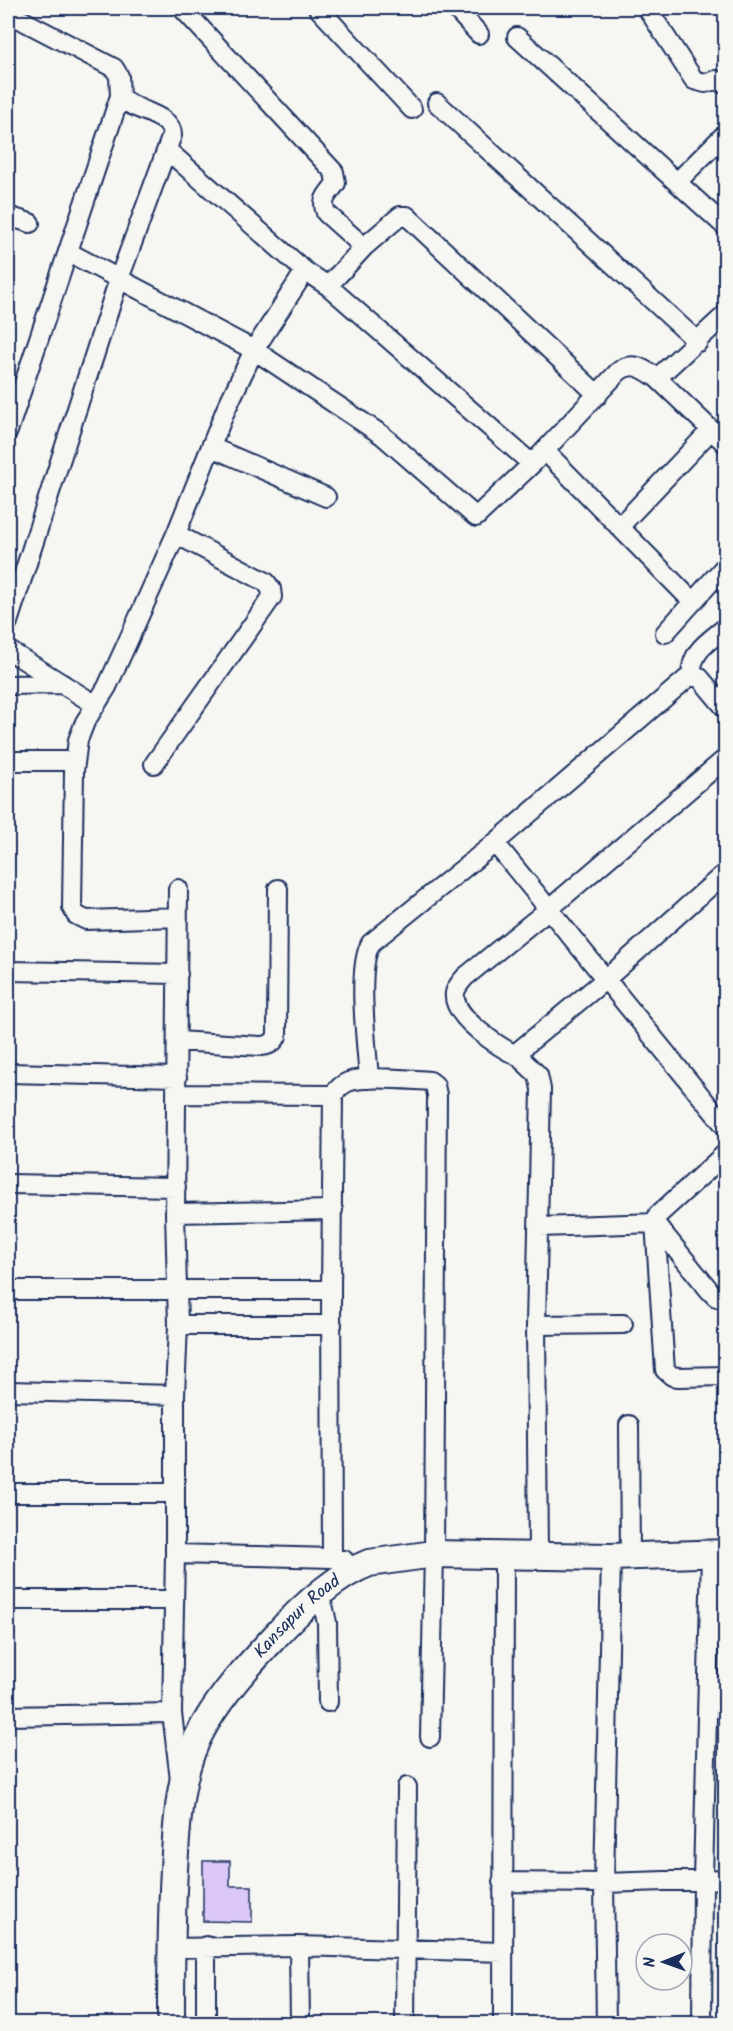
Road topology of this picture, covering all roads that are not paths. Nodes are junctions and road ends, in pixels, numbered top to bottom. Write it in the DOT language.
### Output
graph roads {
  1 [pos="182,8"];
  2 [pos="318,8"];
  3 [pos="455,8"];
  4 [pos="647,8"];
  5 [pos="8,13"];
  6 [pos="479,34"];
  7 [pos="517,37"];
  8 [pos="726,85"];
  9 [pos="120,96"];
  10 [pos="437,103"];
  11 [pos="412,109"];
  12 [pos="726,133"];
  13 [pos="167,150"];
  14 [pos="678,181"];
  15 [pos="8,216"];
  16 [pos="30,223"];
  17 [pos="726,226"];
  18 [pos="364,247"];
  19 [pos="68,252"];
  20 [pos="305,271"];
  21 [pos="119,279"];
  22 [pos="328,286"];
  23 [pos="726,314"];
  24 [pos="698,342"];
  25 [pos="254,350"];
  26 [pos="657,378"];
  27 [pos="598,395"];
  28 [pos="711,429"];
  29 [pos="8,431"];
  30 [pos="726,444"];
  31 [pos="211,447"];
  32 [pos="545,451"];
  33 [pos="532,464"];
  34 [pos="326,497"];
  35 [pos="619,527"];
  36 [pos="176,534"];
  37 [pos="726,565"];
  38 [pos="693,602"];
  39 [pos="8,622"];
  40 [pos="726,627"];
  41 [pos="665,633"];
  42 [pos="8,650"];
  43 [pos="691,675"];
  44 [pos="63,684"];
  45 [pos="8,685"];
  46 [pos="96,705"];
  47 [pos="726,709"];
  48 [pos="726,758"];
  49 [pos="8,761"];
  50 [pos="75,761"];
  51 [pos="154,764"];
  52 [pos="495,843"];
  53 [pos="726,872"];
  54 [pos="178,889"];
  55 [pos="278,889"];
  56 [pos="549,909"];
  57 [pos="178,917"];
  58 [pos="8,971"];
  59 [pos="178,974"];
  60 [pos="606,979"];
  61 [pos="177,1041"];
  62 [pos="520,1057"];
  63 [pos="8,1073"];
  64 [pos="369,1079"];
  65 [pos="177,1086"];
  66 [pos="333,1095"];
  67 [pos="726,1127"];
  68 [pos="726,1153"];
  69 [pos="8,1184"];
  70 [pos="176,1187"];
  71 [pos="333,1210"];
  72 [pos="175,1213"];
  73 [pos="655,1223"];
  74 [pos="540,1227"];
  75 [pos="176,1289"];
  76 [pos="8,1290"];
  77 [pos="331,1290"];
  78 [pos="726,1300"];
  79 [pos="536,1324"];
  80 [pos="622,1324"];
  81 [pos="178,1325"];
  82 [pos="332,1325"];
  83 [pos="726,1376"];
  84 [pos="8,1391"];
  85 [pos="175,1395"];
  86 [pos="629,1425"];
  87 [pos="8,1493"];
  88 [pos="174,1493"];
  89 [pos="718,1553"];
  90 [pos="175,1554"];
  91 [pos="434,1554"];
  92 [pos="504,1554"];
  93 [pos="538,1554"];
  94 [pos="620,1557"];
  95 [pos="332,1558"];
  96 [pos="360,1567"];
  97 [pos="316,1596"];
  98 [pos="8,1600"];
  99 [pos="173,1600"];
  100 [pos="328,1702"];
  101 [pos="172,1713"];
  102 [pos="8,1716"];
  103 [pos="430,1737"];
  104 [pos="407,1787"];
  105 [pos="181,1788"];
  106 [pos="703,1879"];
  107 [pos="726,1879"];
  108 [pos="502,1882"];
  109 [pos="604,1883"];
  110 [pos="206,1946"];
  111 [pos="299,1946"];
  112 [pos="171,1948"];
  113 [pos="406,1948"];
  114 [pos="503,1952"];
  115 [pos="171,2024"];
  116 [pos="206,2024"];
  117 [pos="300,2024"];
  118 [pos="405,2024"];
  119 [pos="503,2024"];
  120 [pos="606,2024"];
  121 [pos="702,2024"];
  1 -- 18 [label="street"];
  2 -- 11 [label="street"];
  3 -- 6 [label="street"];
  4 -- 8 [label="street"];
  5 -- 9 [label="street"];
  7 -- 14 [label="street"];
  9 -- 13 [label="street"];
  9 -- 19 [label="street"];
  10 -- 24 [label="street"];
  12 -- 14 [label="street"];
  13 -- 20 [label="street"];
  13 -- 21 [label="street"];
  14 -- 17 [label="street"];
  15 -- 16 [label="street"];
  18 -- 22 [label="street"];
  18 -- 27 [label="street"];
  19 -- 21 [label="street"];
  19 -- 29 [label="street"];
  20 -- 22 [label="street"];
  20 -- 25 [label="street"];
  21 -- 25 [label="street"];
  21 -- 39 [label="street"];
  22 -- 33 [label="street"];
  23 -- 24 [label="street"];
  24 -- 26 [label="street"];
  25 -- 31 [label="street"];
  25 -- 33 [label="street"];
  26 -- 27 [label="street"];
  26 -- 28 [label="street"];
  27 -- 32 [label="street"];
  28 -- 30 [label="street"];
  28 -- 35 [label="street"];
  31 -- 34 [label="street"];
  31 -- 36 [label="street"];
  32 -- 33 [label="street"];
  32 -- 35 [label="street"];
  35 -- 38 [label="street"];
  36 -- 46 [label="street"];
  36 -- 51 [label="street"];
  37 -- 38 [label="street"];
  38 -- 41 [label="street"];
  40 -- 43 [label="street"];
  42 -- 44 [label="street"];
  43 -- 47 [label="street"];
  43 -- 52 [label="street"];
  44 -- 45 [label="street"];
  44 -- 46 [label="street"];
  46 -- 50 [label="street"];
  48 -- 56 [label="street"];
  49 -- 50 [label="street"];
  50 -- 57 [label="street"];
  52 -- 56 [label="street"];
  52 -- 64 [label="street"];
  53 -- 60 [label="street"];
  54 -- 57 [label="street"];
  55 -- 61 [label="street"];
  56 -- 60 [label="street"];
  56 -- 62 [label="street"];
  57 -- 59 [label="street"];
  58 -- 59 [label="street"];
  59 -- 61 [label="street"];
  60 -- 62 [label="street"];
  60 -- 67 [label="street"];
  61 -- 65 [label="street"];
  62 -- 74 [label="street"];
  63 -- 65 [label="street"];
  64 -- 66 [label="street"];
  64 -- 91 [label="street"];
  65 -- 66 [label="street"];
  65 -- 70 [label="street"];
  66 -- 71 [label="street"];
  68 -- 73 [label="street"];
  69 -- 70 [label="street"];
  70 -- 72 [label="street"];
  71 -- 72 [label="street"];
  71 -- 77 [label="street"];
  72 -- 75 [label="street"];
  73 -- 74 [label="street"];
  73 -- 78 [label="street"];
  73 -- 83 [label="street"];
  74 -- 79 [label="street"];
  75 -- 76 [label="street"];
  75 -- 77 [label="street"];
  75 -- 81 [label="street"];
  77 -- 82 [label="street"];
  79 -- 80 [label="street"];
  79 -- 93 [label="street"];
  81 -- 82 [label="street"];
  81 -- 85 [label="street"];
  82 -- 95 [label="street"];
  84 -- 85 [label="street"];
  85 -- 88 [label="street"];
  86 -- 94 [label="street"];
  87 -- 88 [label="street"];
  88 -- 90 [label="street"];
  89 -- 94 [label="street, Kansapur Road"];
  89 -- 106 [label="street"];
  90 -- 95 [label="street"];
  90 -- 99 [label="street"];
  91 -- 92 [label="street, Kansapur Road"];
  91 -- 96 [label="street, Kansapur Road"];
  91 -- 103 [label="street"];
  92 -- 93 [label="street, Kansapur Road"];
  92 -- 108 [label="street"];
  93 -- 94 [label="street, Kansapur Road"];
  94 -- 109 [label="street"];
  95 -- 96 [label="street"];
  96 -- 97 [label="street, Kansapur Road"];
  97 -- 100 [label="street"];
  97 -- 105 [label="street, Kansapur Road"];
  98 -- 99 [label="street"];
  99 -- 101 [label="street"];
  101 -- 102 [label="street"];
  101 -- 105 [label="street"];
  104 -- 113 [label="street"];
  105 -- 112 [label="street, Kansapur Road"];
  106 -- 107 [label="street"];
  106 -- 109 [label="street"];
  106 -- 121 [label="street"];
  108 -- 109 [label="street"];
  108 -- 114 [label="street"];
  109 -- 120 [label="street"];
  110 -- 111 [label="street"];
  110 -- 112 [label="street"];
  110 -- 116 [label="street"];
  111 -- 113 [label="street"];
  111 -- 117 [label="street"];
  112 -- 115 [label="street, Kansapur Road"];
  113 -- 114 [label="street"];
  113 -- 118 [label="street"];
  114 -- 119 [label="street"];
}
